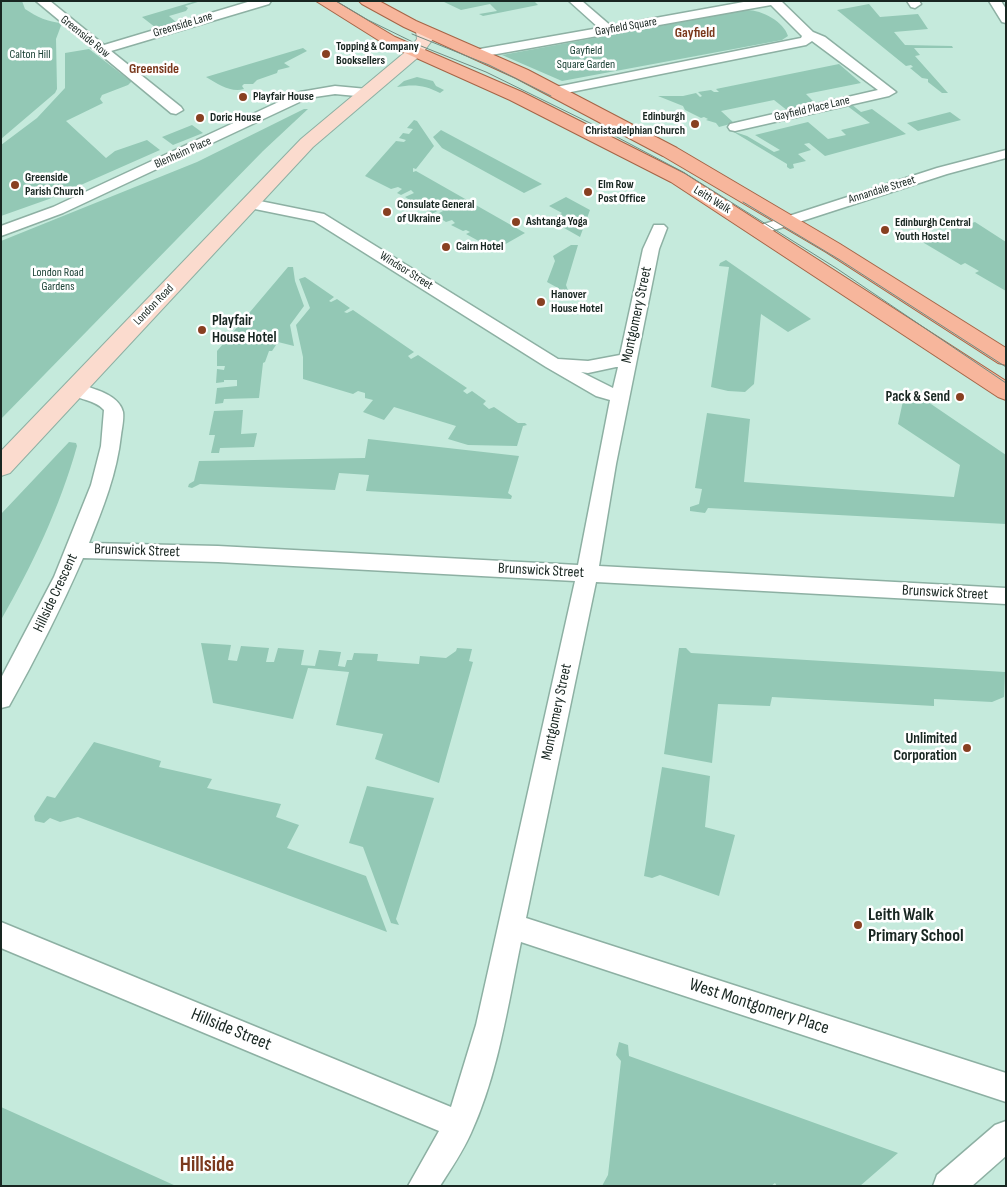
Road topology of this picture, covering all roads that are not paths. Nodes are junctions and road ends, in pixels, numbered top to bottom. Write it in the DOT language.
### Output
graph roads {
  1 [pos="42,1"];
  2 [pos="265,1"];
  3 [pos="324,1"];
  4 [pos="367,1"];
  5 [pos="575,1"];
  6 [pos="699,1"];
  7 [pos="773,1"];
  8 [pos="995,1"];
  9 [pos="711,12"];
  10 [pos="1006,19"];
  11 [pos="608,30"];
  12 [pos="424,31"];
  13 [pos="809,35"];
  14 [pos="407,48"];
  15 [pos="101,50"];
  16 [pos="480,54"];
  17 [pos="349,90"];
  18 [pos="556,91"];
  19 [pos="889,92"];
  20 [pos="367,93"];
  21 [pos="176,110"];
  22 [pos="735,127"];
  23 [pos="307,143"];
  24 [pos="1006,154"];
  25 [pos="250,204"];
  26 [pos="787,221"];
  27 [pos="659,228"];
  28 [pos="760,230"];
  29 [pos="1,232"];
  30 [pos="1006,358"];
  31 [pos="627,361"];
  32 [pos="552,363"];
  33 [pos="74,389"];
  34 [pos="1006,392"];
  35 [pos="620,396"];
  36 [pos="1,467"];
  37 [pos="76,550"];
  38 [pos="587,574"];
  39 [pos="1006,596"];
  40 [pos="1,698"];
  41 [pos="512,926"];
  42 [pos="1,936"];
  43 [pos="1006,1088"];
  44 [pos="460,1125"];
  45 [pos="1006,1136"];
  46 [pos="424,1186"];
  47 [pos="948,1186"];
  1 -- 15 [label="street, Greenside Row"];
  2 -- 15 [label="street, Greenside Lane"];
  3 -- 14 [label="main road, Leith Walk"];
  4 -- 12 [label="main road, Leith Walk"];
  5 -- 11 [label="street"];
  6 -- 9 [label="street"];
  7 -- 9 [label="street, Gayfield Square"];
  7 -- 13 [label="street, Gayfield Square"];
  8 -- 10 [label="street"];
  9 -- 11 [label="street, Gayfield Square"];
  11 -- 16 [label="street, Gayfield Square"];
  12 -- 14 [label="main road, London Road"];
  12 -- 16 [label="main road, Leith Walk"];
  13 -- 18 [label="street"];
  13 -- 19 [label="street, Gayfield Square"];
  14 -- 17 [label="main road, London Road"];
  14 -- 20 [label="main road, London Road"];
  14 -- 28 [label="main road, Leith Walk"];
  15 -- 21 [label="street, Greenside Row"];
  16 -- 18 [label="main road, Leith Walk"];
  17 -- 20 [label="street, Blenheim Place"];
  17 -- 23 [label="main road, London Road"];
  17 -- 29 [label="street, Blenheim Place"];
  18 -- 26 [label="main road, Leith Walk"];
  19 -- 22 [label="street, Gayfield Place Lane"];
  20 -- 23 [label="main road, London Road"];
  23 -- 25 [label="main road, London Road"];
  24 -- 26 [label="street, Annandale Street"];
  25 -- 32 [label="street, Windsor Street"];
  25 -- 33 [label="main road, London Road"];
  26 -- 28 [label="street, Annandale Street"];
  26 -- 30 [label="main road, Leith Walk"];
  27 -- 31 [label="street, Montgomery Street"];
  28 -- 34 [label="main road, Leith Walk"];
  31 -- 32 [label="street, Windsor Street"];
  31 -- 35 [label="street, Montgomery Street"];
  32 -- 35 [label="street, Windsor Street"];
  33 -- 36 [label="main road, London Road"];
  33 -- 37 [label="street, Hillside Crescent"];
  35 -- 38 [label="street, Montgomery Street"];
  37 -- 38 [label="street, Brunswick Street"];
  37 -- 40 [label="street, Hillside Crescent"];
  38 -- 39 [label="street, Brunswick Street"];
  38 -- 41 [label="street, Montgomery Street"];
  41 -- 43 [label="street, West Montgomery Place"];
  41 -- 44 [label="street, Montgomery Street"];
  42 -- 44 [label="street, Hillside Street"];
  44 -- 46 [label="street, Montgomery Street"];
  45 -- 47 [label="street"];
}
